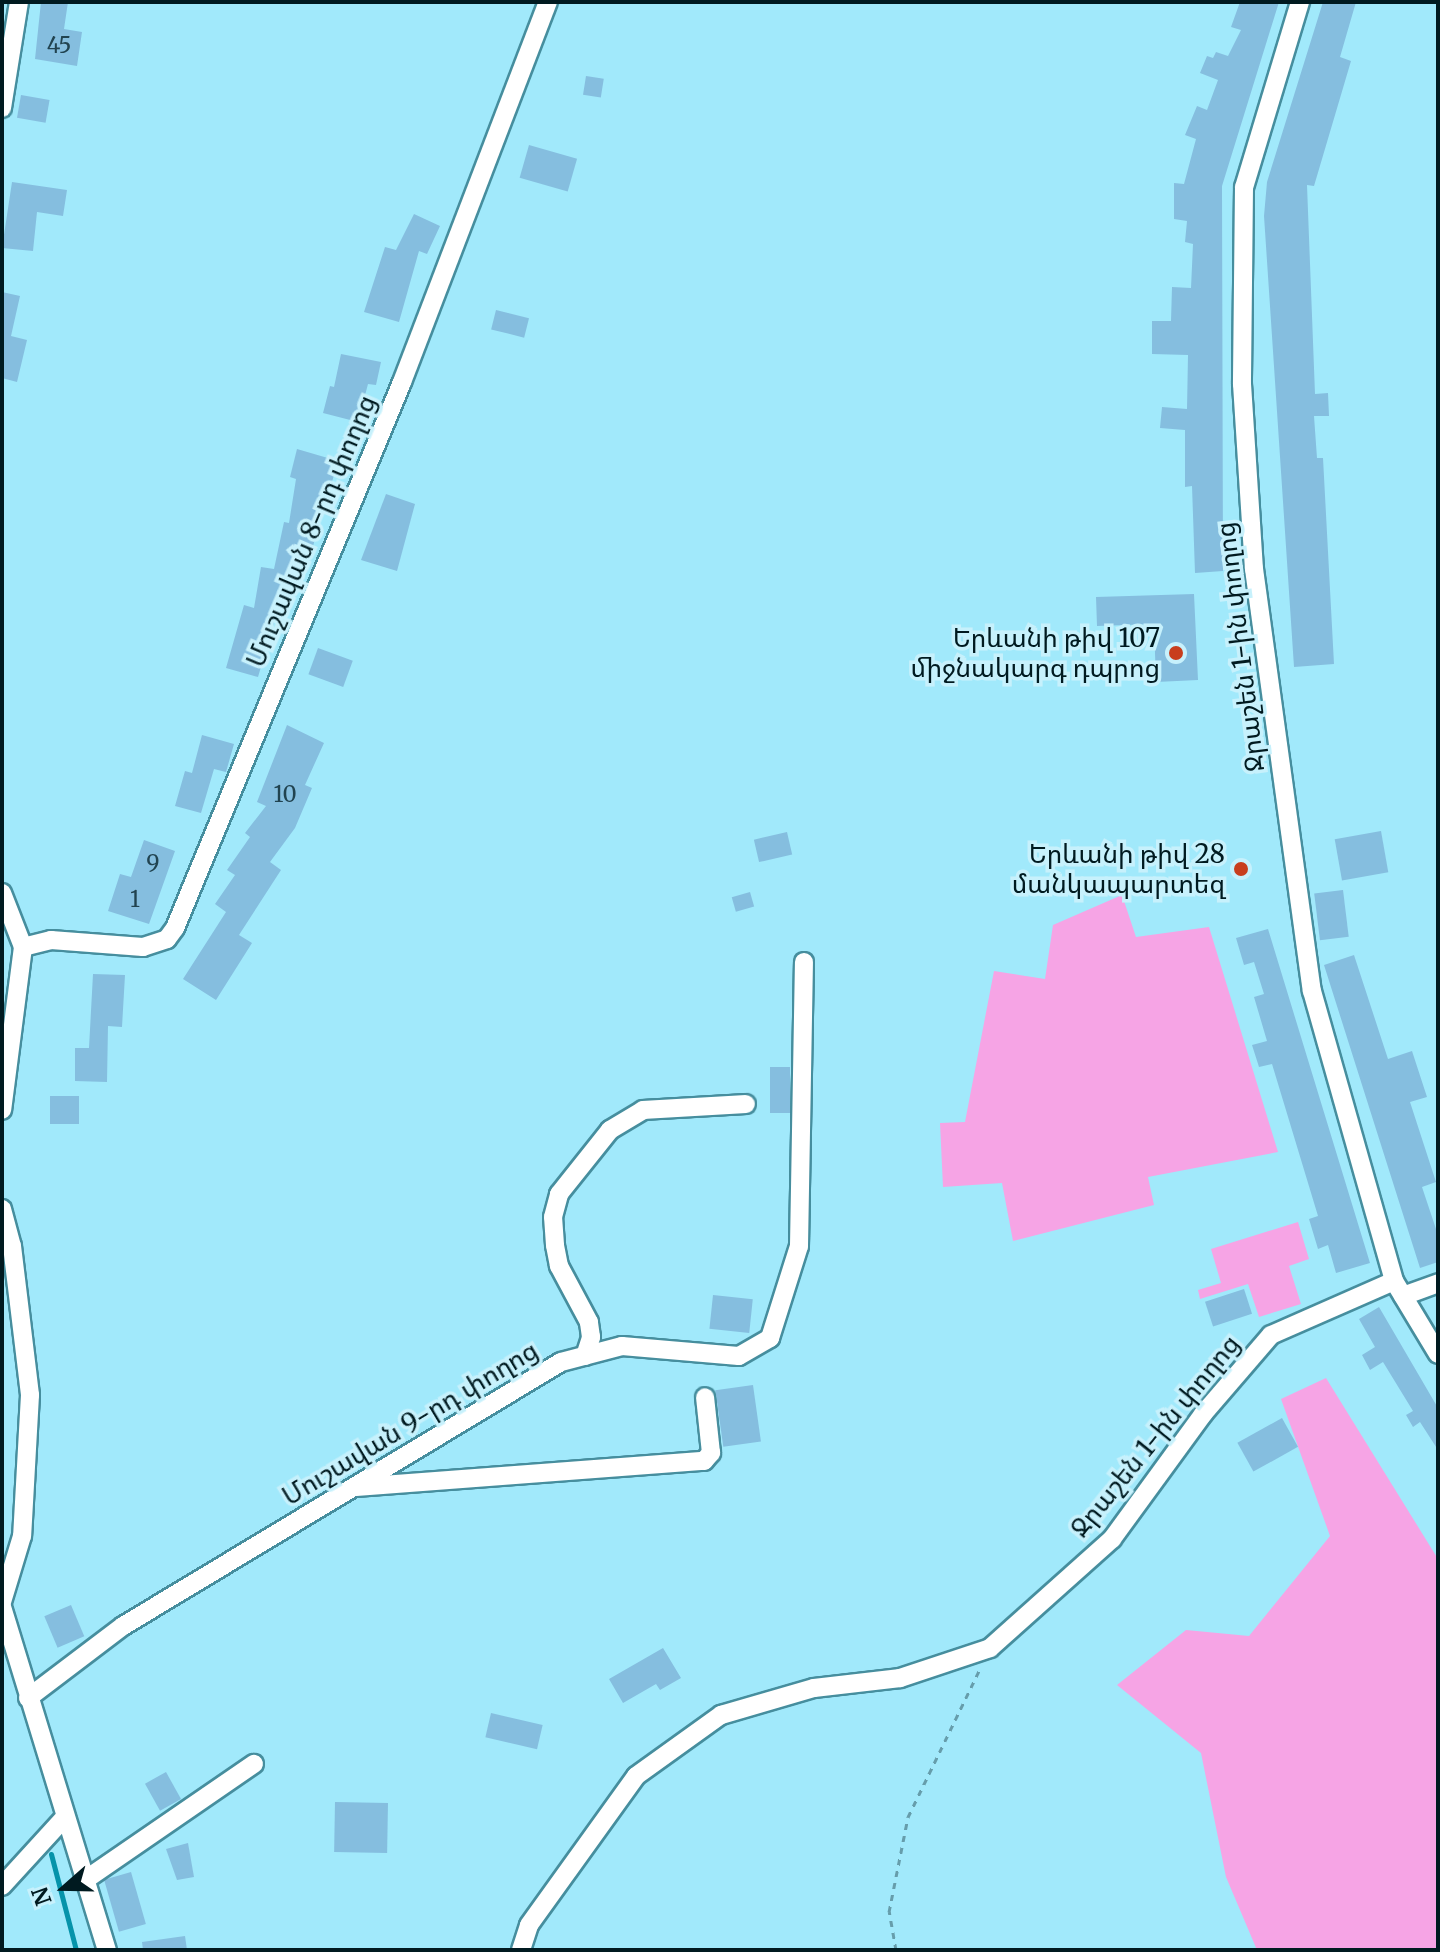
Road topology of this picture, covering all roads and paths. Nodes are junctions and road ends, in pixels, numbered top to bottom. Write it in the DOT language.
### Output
graph roads {
  1 [pos="19,2"];
  2 [pos="548,2"];
  3 [pos="1300,2"];
  4 [pos="2,108"];
  5 [pos="2,893"];
  6 [pos="23,947"];
  7 [pos="804,962"];
  8 [pos="746,1104"];
  9 [pos="2,1110"];
  10 [pos="2,1209"];
  11 [pos="1438,1283"];
  12 [pos="1399,1288"];
  13 [pos="1438,1354"];
  14 [pos="585,1356"];
  15 [pos="705,1397"];
  16 [pos="354,1487"];
  17 [pos="2,1604"];
  18 [pos="990,1648"];
  19 [pos="28,1698"];
  20 [pos="254,1764"];
  21 [pos="65,1817"];
  22 [pos="85,1880"];
  23 [pos="2,1886"];
  24 [pos="107,1950"];
  25 [pos="521,1950"];
  26 [pos="896,1950"];
  1 -- 4 [label="street"];
  2 -- 6 [label="street, Մուշավան 8-րդ փողոց"];
  3 -- 12 [label="street, Ջրաշեն 1-ին փողոց"];
  5 -- 6 [label="street"];
  6 -- 9 [label="street"];
  7 -- 14 [label="street, Մուշավան 9-րդ փողոց"];
  8 -- 14 [label="street"];
  10 -- 17 [label="street"];
  11 -- 12 [label="street"];
  12 -- 13 [label="street, Ջրաշեն 1-ին փողոց"];
  12 -- 18 [label="street, Ջրաշեն 1-ին փողոց"];
  14 -- 16 [label="street, Մուշավան 9-րդ փողոց"];
  15 -- 16 [label="street"];
  16 -- 19 [label="street, Մուշավան 9-րդ փողոց"];
  17 -- 19 [label="street"];
  18 -- 25 [label="street, Ջրաշեն 1-ին փողոց"];
  18 -- 26 [label="path"];
  19 -- 21 [label="street"];
  20 -- 22 [label="street"];
  21 -- 22 [label="street"];
  21 -- 23 [label="street"];
  22 -- 24 [label="street"];
}
